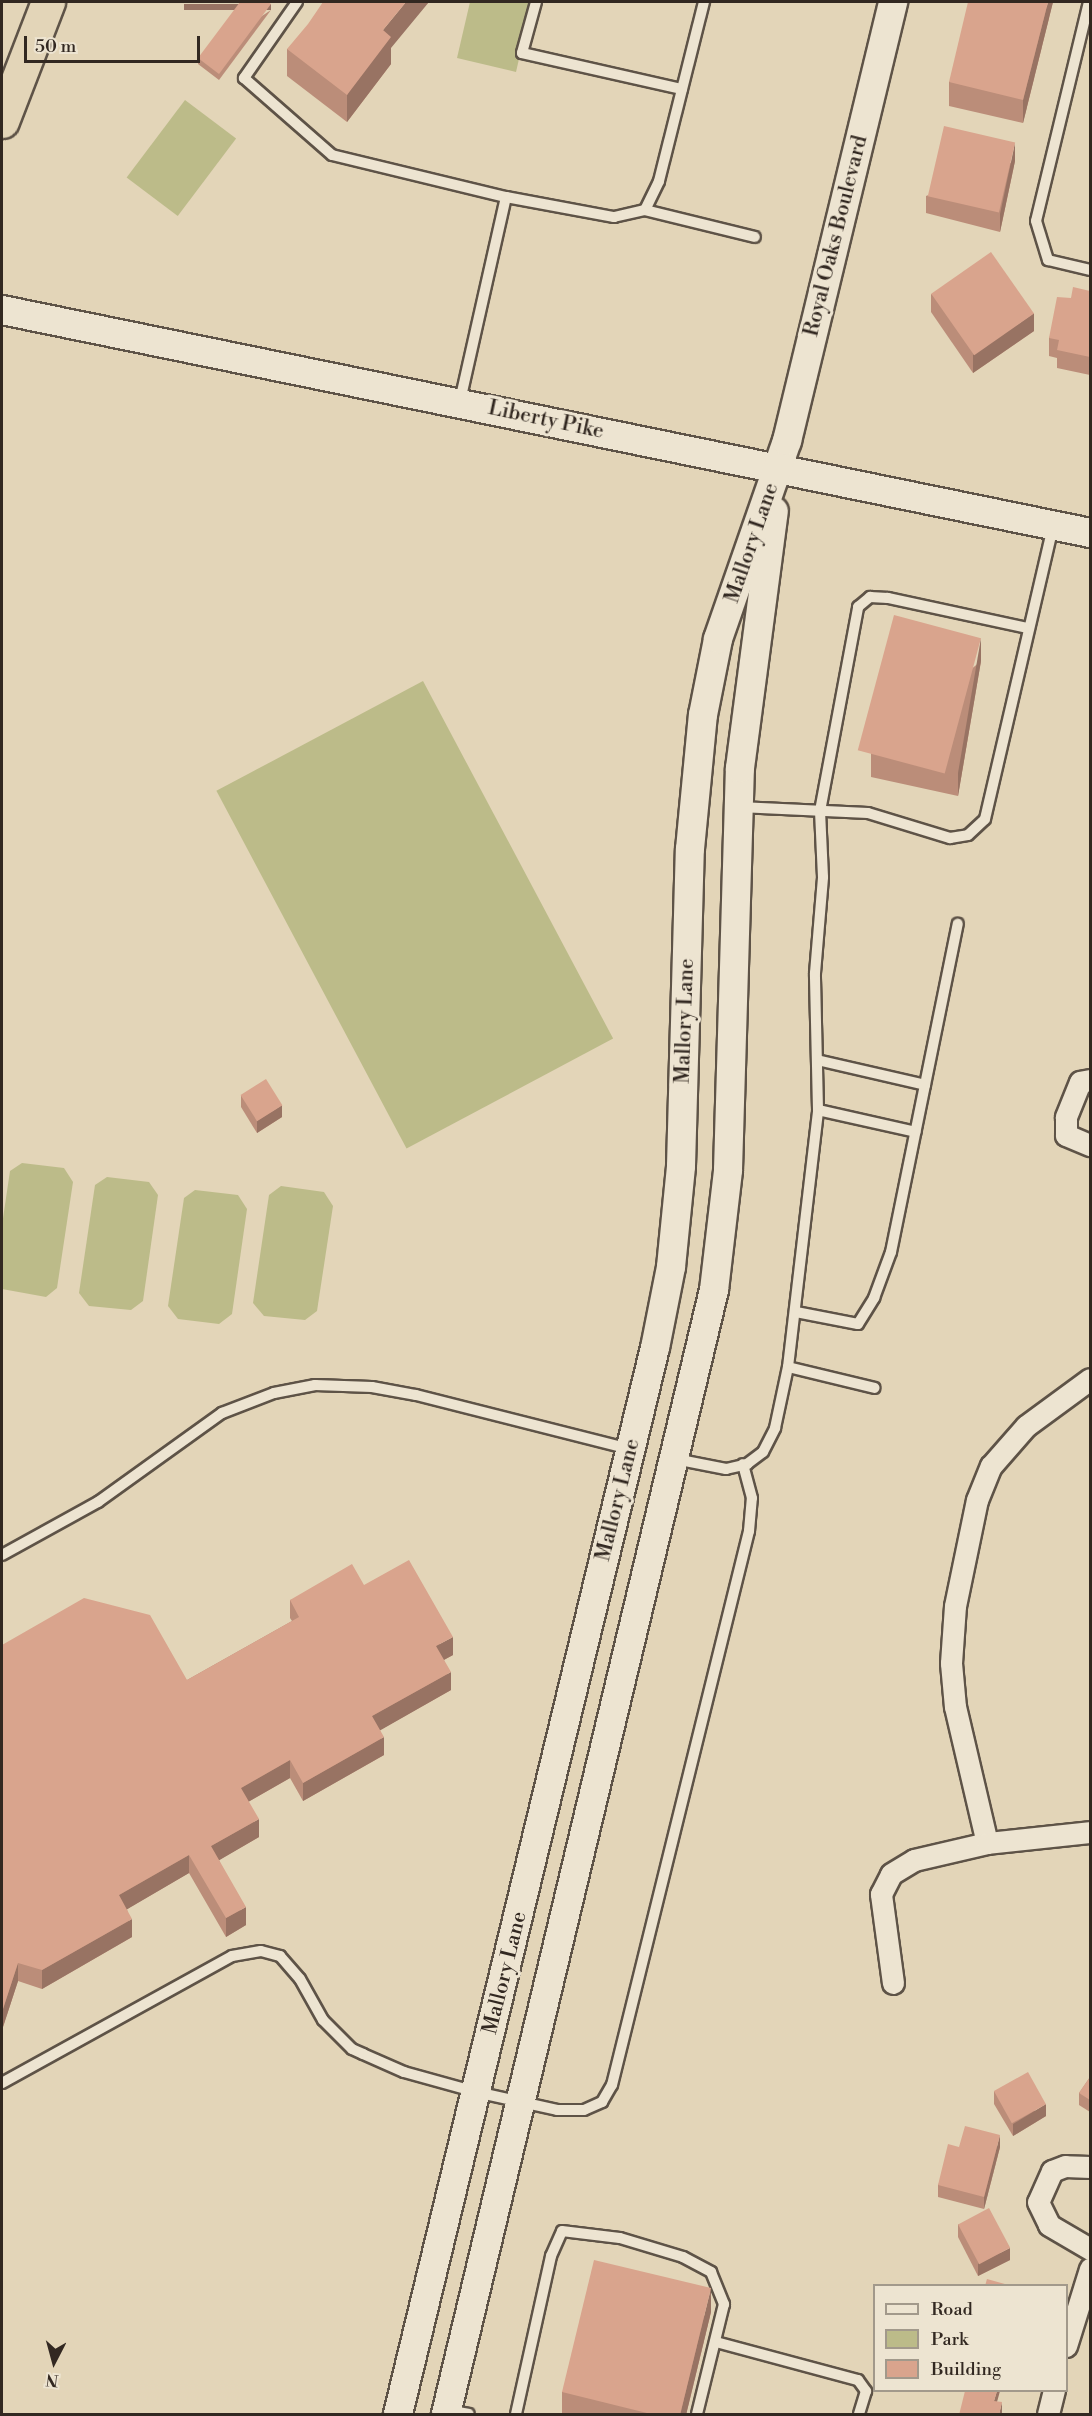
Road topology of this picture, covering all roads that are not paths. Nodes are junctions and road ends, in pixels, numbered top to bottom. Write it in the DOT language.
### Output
graph roads {
  1 [pos="48,2"];
  2 [pos="297,2"];
  3 [pos="536,2"];
  4 [pos="704,2"];
  5 [pos="893,2"];
  6 [pos="1089,2"];
  7 [pos="682,89"];
  8 [pos="2,121"];
  9 [pos="506,197"];
  10 [pos="645,210"];
  11 [pos="755,237"];
  12 [pos="1090,270"];
  13 [pos="2,310"];
  14 [pos="460,402"];
  15 [pos="778,470"];
  16 [pos="1053,525"];
  17 [pos="1090,533"];
  18 [pos="1028,628"];
  19 [pos="738,807"];
  20 [pos="820,811"];
  21 [pos="958,924"];
  22 [pos="817,1060"];
  23 [pos="1090,1080"];
  24 [pos="926,1085"];
  25 [pos="818,1110"];
  26 [pos="916,1132"];
  27 [pos="1090,1145"];
  28 [pos="796,1312"];
  29 [pos="788,1367"];
  30 [pos="1090,1379"];
  31 [pos="874,1388"];
  32 [pos="630,1449"];
  33 [pos="675,1459"];
  34 [pos="743,1464"];
  35 [pos="2,1555"];
  36 [pos="1090,1832"];
  37 [pos="987,1844"];
  38 [pos="893,1983"];
  39 [pos="2,2082"];
  40 [pos="476,2092"];
  41 [pos="521,2102"];
  42 [pos="1090,2167"];
  43 [pos="1090,2249"];
  44 [pos="1090,2269"];
  45 [pos="1068,2340"];
  46 [pos="716,2342"];
  47 [pos="1054,2392"];
  48 [pos="454,2413"];
  49 [pos="398,2415"];
  50 [pos="516,2415"];
  51 [pos="698,2415"];
  52 [pos="859,2415"];
  53 [pos="1048,2415"];
  1 -- 8 [label="highway"];
  2 -- 9 [label="lane"];
  3 -- 7 [label="lane"];
  4 -- 7 [label="lane"];
  5 -- 15 [label="main road, Royal Oaks Boulevard"];
  6 -- 12 [label="lane"];
  7 -- 10 [label="lane"];
  9 -- 10 [label="lane"];
  9 -- 14 [label="lane"];
  10 -- 11 [label="lane"];
  13 -- 14 [label="main road, Liberty Pike"];
  14 -- 15 [label="main road, Liberty Pike"];
  15 -- 16 [label="main road, Liberty Pike"];
  15 -- 19 [label="main road, Mallory Lane"];
  15 -- 32 [label="main road, Mallory Lane"];
  16 -- 17 [label="main road, Liberty Pike"];
  16 -- 18 [label="lane"];
  18 -- 20 [label="lane"];
  18 -- 20 [label="lane"];
  19 -- 20 [label="lane"];
  19 -- 33 [label="main road, Mallory Lane"];
  20 -- 22 [label="lane"];
  21 -- 24 [label="lane"];
  22 -- 24 [label="lane"];
  22 -- 25 [label="lane"];
  23 -- 27 [label="street"];
  24 -- 26 [label="lane"];
  25 -- 26 [label="lane"];
  25 -- 28 [label="lane"];
  26 -- 28 [label="lane"];
  28 -- 29 [label="lane"];
  29 -- 31 [label="lane"];
  29 -- 34 [label="lane"];
  30 -- 37 [label="street"];
  32 -- 33 [label="main road"];
  32 -- 35 [label="lane"];
  32 -- 40 [label="main road, Mallory Lane"];
  33 -- 34 [label="lane"];
  33 -- 41 [label="main road, Mallory Lane"];
  34 -- 41 [label="lane"];
  36 -- 37 [label="street"];
  37 -- 38 [label="street"];
  39 -- 40 [label="lane"];
  40 -- 41 [label="lane"];
  40 -- 49 [label="main road, Mallory Lane"];
  41 -- 48 [label="main road, Mallory Lane"];
  42 -- 43 [label="street"];
  44 -- 45 [label="street"];
  46 -- 50 [label="lane"];
  46 -- 51 [label="lane"];
  46 -- 52 [label="lane"];
  47 -- 53 [label="street"];
}
